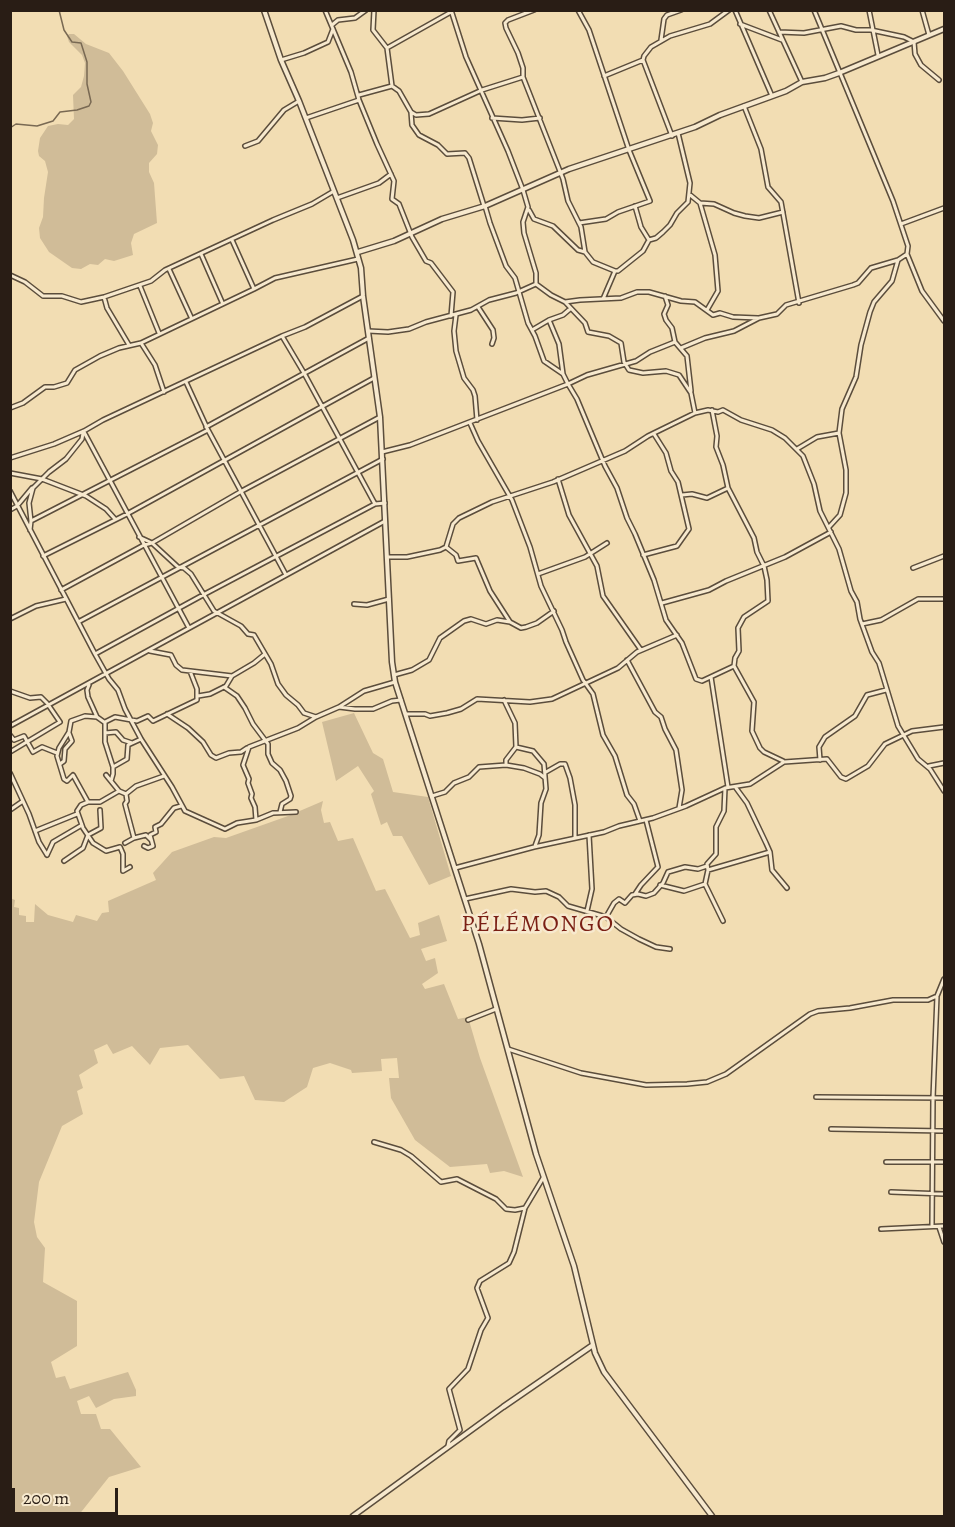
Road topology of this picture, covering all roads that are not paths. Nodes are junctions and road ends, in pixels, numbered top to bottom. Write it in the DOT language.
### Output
graph roads {
  1 [pos="264,10"];
  2 [pos="325,10"];
  3 [pos="366,10"];
  4 [pos="374,10"];
  5 [pos="534,10"];
  6 [pos="578,10"];
  7 [pos="681,10"];
  8 [pos="729,10"];
  9 [pos="735,10"];
  10 [pos="768,10"];
  11 [pos="814,10"];
  12 [pos="869,10"];
  13 [pos="922,10"];
  14 [pos="451,11"];
  15 [pos="526,12"];
  16 [pos="740,24"];
  17 [pos="333,27"];
  18 [pos="821,29"];
  19 [pos="945,29"];
  20 [pos="871,30"];
  21 [pos="779,32"];
  22 [pos="929,35"];
  23 [pos="782,40"];
  24 [pos="661,41"];
  25 [pos="914,42"];
  26 [pos="387,48"];
  27 [pos="878,55"];
  28 [pos="281,60"];
  29 [pos="643,60"];
  30 [pos="839,73"];
  31 [pos="604,76"];
  32 [pos="523,77"];
  33 [pos="939,80"];
  34 [pos="802,82"];
  35 [pos="392,86"];
  36 [pos="482,90"];
  37 [pos="772,96"];
  38 [pos="359,98"];
  39 [pos="299,101"];
  40 [pos="744,106"];
  41 [pos="411,112"];
  42 [pos="306,118"];
  43 [pos="492,118"];
  44 [pos="540,118"];
  45 [pos="678,133"];
  46 [pos="672,136"];
  47 [pos="244,146"];
  48 [pos="629,150"];
  49 [pos="391,174"];
  50 [pos="560,174"];
  51 [pos="523,190"];
  52 [pos="334,191"];
  53 [pos="688,192"];
  54 [pos="337,198"];
  55 [pos="700,203"];
  56 [pos="485,206"];
  57 [pos="635,206"];
  58 [pos="528,207"];
  59 [pos="945,208"];
  60 [pos="783,212"];
  61 [pos="579,223"];
  62 [pos="901,224"];
  63 [pos="411,232"];
  64 [pos="232,240"];
  65 [pos="649,240"];
  66 [pos="358,252"];
  67 [pos="585,252"];
  68 [pos="201,254"];
  69 [pos="907,254"];
  70 [pos="359,259"];
  71 [pos="898,260"];
  72 [pos="169,269"];
  73 [pos="615,271"];
  74 [pos="10,275"];
  75 [pos="536,284"];
  76 [pos="140,286"];
  77 [pos="254,289"];
  78 [pos="519,291"];
  79 [pos="363,296"];
  80 [pos="665,296"];
  81 [pos="104,297"];
  82 [pos="603,299"];
  83 [pos="565,302"];
  84 [pos="222,303"];
  85 [pos="799,303"];
  86 [pos="478,307"];
  87 [pos="570,309"];
  88 [pos="707,310"];
  89 [pos="456,315"];
  90 [pos="452,316"];
  91 [pos="191,317"];
  92 [pos="759,318"];
  93 [pos="549,320"];
  94 [pos="945,321"];
  95 [pos="532,330"];
  96 [pos="368,331"];
  97 [pos="159,333"];
  98 [pos="282,336"];
  99 [pos="369,338"];
  100 [pos="675,342"];
  101 [pos="141,343"];
  102 [pos="492,344"];
  103 [pos="129,345"];
  104 [pos="681,348"];
  105 [pos="626,365"];
  106 [pos="304,373"];
  107 [pos="563,374"];
  108 [pos="375,378"];
  109 [pos="186,382"];
  110 [pos="568,384"];
  111 [pos="164,392"];
  112 [pos="692,393"];
  113 [pos="322,407"];
  114 [pos="10,408"];
  115 [pos="712,410"];
  116 [pos="695,413"];
  117 [pos="380,417"];
  118 [pos="477,420"];
  119 [pos="470,423"];
  120 [pos="207,428"];
  121 [pos="84,431"];
  122 [pos="839,433"];
  123 [pos="654,434"];
  124 [pos="340,439"];
  125 [pos="797,449"];
  126 [pos="382,452"];
  127 [pos="10,458"];
  128 [pos="382,459"];
  129 [pos="603,460"];
  130 [pos="224,462"];
  131 [pos="357,471"];
  132 [pos="10,473"];
  133 [pos="42,479"];
  134 [pos="558,479"];
  135 [pos="110,482"];
  136 [pos="33,488"];
  137 [pos="728,488"];
  138 [pos="10,491"];
  139 [pos="240,492"];
  140 [pos="81,494"];
  141 [pos="682,495"];
  142 [pos="510,496"];
  143 [pos="385,503"];
  144 [pos="375,504"];
  145 [pos="17,506"];
  146 [pos="10,510"];
  147 [pos="127,514"];
  148 [pos="115,519"];
  149 [pos="31,521"];
  150 [pos="386,521"];
  151 [pos="258,525"];
  152 [pos="830,529"];
  153 [pos="30,530"];
  154 [pos="139,537"];
  155 [pos="152,543"];
  156 [pos="607,543"];
  157 [pos="144,545"];
  158 [pos="446,547"];
  159 [pos="590,554"];
  160 [pos="643,555"];
  161 [pos="43,556"];
  162 [pos="945,556"];
  163 [pos="277,557"];
  164 [pos="387,557"];
  165 [pos="764,566"];
  166 [pos="178,567"];
  167 [pos="913,568"];
  168 [pos="538,574"];
  169 [pos="286,575"];
  170 [pos="160,577"];
  171 [pos="61,590"];
  172 [pos="203,595"];
  173 [pos="66,599"];
  174 [pos="389,599"];
  175 [pos="945,599"];
  176 [pos="662,603"];
  177 [pos="354,604"];
  178 [pos="178,609"];
  179 [pos="554,611"];
  180 [pos="218,613"];
  181 [pos="10,619"];
  182 [pos="79,621"];
  183 [pos="510,622"];
  184 [pos="862,624"];
  185 [pos="189,628"];
  186 [pos="677,635"];
  187 [pos="148,650"];
  188 [pos="641,650"];
  189 [pos="95,654"];
  190 [pos="265,654"];
  191 [pos="627,660"];
  192 [pos="734,666"];
  193 [pos="190,671"];
  194 [pos="106,674"];
  195 [pos="394,675"];
  196 [pos="232,676"];
  197 [pos="711,677"];
  198 [pos="395,682"];
  199 [pos="90,683"];
  200 [pos="586,683"];
  201 [pos="224,687"];
  202 [pos="886,690"];
  203 [pos="10,691"];
  204 [pos="198,696"];
  205 [pos="400,700"];
  206 [pos="504,700"];
  207 [pos="49,707"];
  208 [pos="339,707"];
  209 [pos="167,714"];
  210 [pos="406,714"];
  211 [pos="98,717"];
  212 [pos="316,717"];
  213 [pos="131,719"];
  214 [pos="71,721"];
  215 [pos="60,722"];
  216 [pos="105,722"];
  217 [pos="10,726"];
  218 [pos="945,727"];
  219 [pos="69,732"];
  220 [pos="105,732"];
  221 [pos="10,735"];
  222 [pos="903,736"];
  223 [pos="141,740"];
  224 [pos="265,741"];
  225 [pos="28,742"];
  226 [pos="132,743"];
  227 [pos="249,747"];
  228 [pos="516,747"];
  229 [pos="10,752"];
  230 [pos="57,753"];
  231 [pos="820,760"];
  232 [pos="784,762"];
  233 [pos="945,763"];
  234 [pos="60,764"];
  235 [pos="506,765"];
  236 [pos="927,766"];
  237 [pos="112,767"];
  238 [pos="10,772"];
  239 [pos="546,772"];
  240 [pos="106,775"];
  241 [pos="164,776"];
  242 [pos="545,778"];
  243 [pos="111,781"];
  244 [pos="727,788"];
  245 [pos="736,788"];
  246 [pos="119,791"];
  247 [pos="945,791"];
  248 [pos="126,794"];
  249 [pos="432,796"];
  250 [pos="22,801"];
  251 [pos="88,802"];
  252 [pos="180,806"];
  253 [pos="679,808"];
  254 [pos="10,810"];
  255 [pos="100,810"];
  256 [pos="280,812"];
  257 [pos="296,812"];
  258 [pos="77,814"];
  259 [pos="256,820"];
  260 [pos="646,820"];
  261 [pos="640,821"];
  262 [pos="82,825"];
  263 [pos="35,831"];
  264 [pos="88,835"];
  265 [pos="589,835"];
  266 [pos="134,838"];
  267 [pos="575,838"];
  268 [pos="151,840"];
  269 [pos="125,843"];
  270 [pos="144,846"];
  271 [pos="534,847"];
  272 [pos="770,852"];
  273 [pos="64,861"];
  274 [pos="130,867"];
  275 [pos="455,867"];
  276 [pos="708,868"];
  277 [pos="705,884"];
  278 [pos="660,885"];
  279 [pos="787,888"];
  280 [pos="635,894"];
  281 [pos="465,899"];
  282 [pos="587,911"];
  283 [pos="606,917"];
  284 [pos="723,921"];
  285 [pos="670,950"];
  286 [pos="945,980"];
  287 [pos="937,996"];
  288 [pos="496,1009"];
  289 [pos="468,1020"];
  290 [pos="508,1049"];
  291 [pos="816,1097"];
  292 [pos="933,1098"];
  293 [pos="945,1098"];
  294 [pos="831,1129"];
  295 [pos="934,1131"];
  296 [pos="945,1131"];
  297 [pos="374,1142"];
  298 [pos="886,1162"];
  299 [pos="934,1162"];
  300 [pos="945,1162"];
  301 [pos="543,1178"];
  302 [pos="891,1192"];
  303 [pos="933,1193"];
  304 [pos="945,1194"];
  305 [pos="525,1208"];
  306 [pos="932,1226"];
  307 [pos="939,1226"];
  308 [pos="945,1226"];
  309 [pos="881,1229"];
  310 [pos="945,1242"];
  311 [pos="593,1345"];
  312 [pos="447,1449"];
  313 [pos="353,1516"];
  314 [pos="712,1516"];
  1 -- 28 [label="street"];
  2 -- 17 [label="street"];
  3 -- 17 [label="street"];
  4 -- 26 [label="street"];
  5 -- 15 [label="street"];
  6 -- 31 [label="street"];
  7 -- 24 [label="street"];
  8 -- 24 [label="street"];
  9 -- 16 [label="street"];
  10 -- 21 [label="street"];
  11 -- 18 [label="street"];
  12 -- 20 [label="street"];
  13 -- 22 [label="street"];
  14 -- 26 [label="street"];
  14 -- 36 [label="street"];
  15 -- 32 [label="street"];
  16 -- 23 [label="street"];
  16 -- 37 [label="street"];
  17 -- 28 [label="street"];
  17 -- 38 [label="street"];
  18 -- 20 [label="street"];
  18 -- 21 [label="street"];
  18 -- 30 [label="street"];
  19 -- 22 [label="street"];
  20 -- 25 [label="street"];
  20 -- 27 [label="street"];
  21 -- 23 [label="street"];
  22 -- 25 [label="street"];
  23 -- 34 [label="street"];
  24 -- 29 [label="street"];
  25 -- 27 [label="street"];
  25 -- 33 [label="street"];
  26 -- 35 [label="street"];
  27 -- 30 [label="street"];
  28 -- 39 [label="street"];
  29 -- 31 [label="street"];
  29 -- 46 [label="street"];
  30 -- 34 [label="street"];
  30 -- 62 [label="street"];
  31 -- 48 [label="street"];
  32 -- 36 [label="street"];
  32 -- 44 [label="street"];
  34 -- 37 [label="street"];
  35 -- 38 [label="street"];
  35 -- 41 [label="street"];
  36 -- 41 [label="street"];
  36 -- 43 [label="street"];
  37 -- 40 [label="street"];
  38 -- 42 [label="street"];
  38 -- 49 [label="street"];
  39 -- 42 [label="street"];
  39 -- 47 [label="street"];
  40 -- 45 [label="street"];
  40 -- 60 [label="street"];
  41 -- 56 [label="street"];
  42 -- 52 [label="street"];
  43 -- 44 [label="street"];
  43 -- 51 [label="street"];
  44 -- 50 [label="street"];
  45 -- 46 [label="street"];
  45 -- 53 [label="street"];
  46 -- 48 [label="street"];
  48 -- 50 [label="street"];
  48 -- 57 [label="street"];
  49 -- 54 [label="street"];
  49 -- 63 [label="street"];
  50 -- 51 [label="street"];
  50 -- 61 [label="street"];
  51 -- 56 [label="street"];
  51 -- 58 [label="street"];
  52 -- 54 [label="street"];
  52 -- 64 [label="street"];
  53 -- 55 [label="street"];
  53 -- 65 [label="street"];
  54 -- 66 [label="street"];
  55 -- 60 [label="street"];
  55 -- 88 [label="street"];
  56 -- 63 [label="street"];
  56 -- 78 [label="street"];
  57 -- 61 [label="street"];
  57 -- 65 [label="street"];
  58 -- 67 [label="street"];
  58 -- 75 [label="street"];
  59 -- 62 [label="street"];
  60 -- 85 [label="street"];
  61 -- 67 [label="street"];
  62 -- 69 [label="street"];
  63 -- 66 [label="street"];
  63 -- 90 [label="street"];
  64 -- 68 [label="street"];
  64 -- 77 [label="street"];
  65 -- 73 [label="street"];
  66 -- 70 [label="street"];
  67 -- 73 [label="street"];
  68 -- 72 [label="street"];
  68 -- 84 [label="street"];
  69 -- 71 [label="street"];
  69 -- 94 [label="street"];
  70 -- 77 [label="street"];
  70 -- 79 [label="street"];
  71 -- 85 [label="street"];
  71 -- 122 [label="street"];
  72 -- 76 [label="street"];
  72 -- 91 [label="street"];
  73 -- 82 [label="street"];
  74 -- 81 [label="street"];
  75 -- 78 [label="street"];
  75 -- 83 [label="street"];
  76 -- 81 [label="street"];
  76 -- 97 [label="street"];
  77 -- 84 [label="street"];
  78 -- 86 [label="street"];
  78 -- 95 [label="street"];
  79 -- 96 [label="street"];
  79 -- 98 [label="street"];
  80 -- 82 [label="street"];
  80 -- 88 [label="street"];
  80 -- 100 [label="street"];
  81 -- 103 [label="street"];
  82 -- 83 [label="street"];
  83 -- 87 [label="street"];
  84 -- 91 [label="street"];
  85 -- 92 [label="street"];
  86 -- 89 [label="street"];
  86 -- 102 [label="street"];
  87 -- 93 [label="street"];
  87 -- 105 [label="street"];
  88 -- 92 [label="street"];
  89 -- 90 [label="street"];
  89 -- 118 [label="street"];
  90 -- 96 [label="street"];
  91 -- 97 [label="street"];
  92 -- 104 [label="street"];
  93 -- 95 [label="street"];
  93 -- 107 [label="street"];
  95 -- 107 [label="street"];
  96 -- 99 [label="street"];
  97 -- 101 [label="street"];
  98 -- 106 [label="street"];
  98 -- 109 [label="street"];
  99 -- 106 [label="street"];
  99 -- 108 [label="street"];
  100 -- 104 [label="street"];
  100 -- 105 [label="street"];
  101 -- 103 [label="street"];
  101 -- 111 [label="street"];
  103 -- 114 [label="street"];
  104 -- 112 [label="street"];
  105 -- 110 [label="street"];
  105 -- 112 [label="street"];
  106 -- 113 [label="street"];
  106 -- 120 [label="street"];
  107 -- 110 [label="street"];
  108 -- 113 [label="street"];
  108 -- 117 [label="street"];
  109 -- 111 [label="street"];
  109 -- 120 [label="street"];
  110 -- 118 [label="street"];
  110 -- 129 [label="street"];
  111 -- 121 [label="street"];
  112 -- 116 [label="street"];
  113 -- 124 [label="street"];
  113 -- 130 [label="street"];
  115 -- 116 [label="street"];
  115 -- 125 [label="street"];
  115 -- 137 [label="street"];
  116 -- 123 [label="street"];
  117 -- 124 [label="street"];
  117 -- 126 [label="street"];
  118 -- 119 [label="street"];
  119 -- 126 [label="street"];
  119 -- 142 [label="street"];
  120 -- 130 [label="street"];
  120 -- 135 [label="street"];
  121 -- 127 [label="street"];
  121 -- 133 [label="street"];
  121 -- 135 [label="street"];
  122 -- 125 [label="street"];
  122 -- 152 [label="street"];
  123 -- 129 [label="street"];
  123 -- 141 [label="street"];
  124 -- 131 [label="street"];
  124 -- 139 [label="street"];
  125 -- 152 [label="street"];
  126 -- 128 [label="street"];
  128 -- 131 [label="street"];
  128 -- 143 [label="street"];
  129 -- 134 [label="street"];
  129 -- 160 [label="street"];
  130 -- 139 [label="street"];
  130 -- 147 [label="street"];
  131 -- 144 [label="street"];
  131 -- 151 [label="street"];
  132 -- 133 [label="street"];
  133 -- 136 [label="street"];
  133 -- 140 [label="street"];
  134 -- 142 [label="street"];
  134 -- 159 [label="street"];
  135 -- 140 [label="street"];
  135 -- 147 [label="street"];
  136 -- 145 [label="street"];
  136 -- 149 [label="street"];
  137 -- 141 [label="street"];
  137 -- 165 [label="street"];
  138 -- 145 [label="street"];
  139 -- 151 [label="street"];
  139 -- 155 [label="street"];
  140 -- 148 [label="street"];
  140 -- 149 [label="street"];
  141 -- 160 [label="street"];
  142 -- 158 [label="street"];
  142 -- 168 [label="street"];
  143 -- 144 [label="street"];
  143 -- 150 [label="street"];
  144 -- 163 [label="street"];
  145 -- 146 [label="street"];
  145 -- 153 [label="street"];
  147 -- 148 [label="street"];
  147 -- 154 [label="street"];
  148 -- 161 [label="street"];
  149 -- 153 [label="street"];
  150 -- 164 [label="street"];
  150 -- 169 [label="street"];
  151 -- 163 [label="street"];
  151 -- 166 [label="street"];
  152 -- 165 [label="street"];
  152 -- 184 [label="street"];
  153 -- 161 [label="street"];
  154 -- 155 [label="street"];
  154 -- 157 [label="street"];
  155 -- 157 [label="street"];
  155 -- 166 [label="street"];
  156 -- 159 [label="street"];
  157 -- 170 [label="street"];
  157 -- 171 [label="street"];
  158 -- 164 [label="street"];
  158 -- 183 [label="street"];
  159 -- 168 [label="street"];
  159 -- 188 [label="street"];
  160 -- 176 [label="street"];
  161 -- 171 [label="street"];
  162 -- 167 [label="street"];
  163 -- 169 [label="street"];
  163 -- 172 [label="street"];
  164 -- 174 [label="street"];
  165 -- 176 [label="street"];
  165 -- 192 [label="street"];
  166 -- 170 [label="street"];
  166 -- 172 [label="street"];
  168 -- 179 [label="street"];
  169 -- 180 [label="street"];
  170 -- 178 [label="street"];
  170 -- 182 [label="street"];
  171 -- 173 [label="street"];
  172 -- 178 [label="street"];
  172 -- 180 [label="street"];
  173 -- 181 [label="street"];
  173 -- 182 [label="street"];
  174 -- 177 [label="street"];
  174 -- 195 [label="street"];
  175 -- 184 [label="street"];
  176 -- 186 [label="street"];
  178 -- 185 [label="street"];
  178 -- 189 [label="street"];
  179 -- 183 [label="street"];
  179 -- 200 [label="street"];
  180 -- 185 [label="street"];
  180 -- 190 [label="street"];
  182 -- 189 [label="street"];
  183 -- 195 [label="street"];
  184 -- 202 [label="street"];
  185 -- 187 [label="street"];
  186 -- 188 [label="street"];
  186 -- 197 [label="street"];
  187 -- 193 [label="street"];
  187 -- 194 [label="street"];
  188 -- 191 [label="street"];
  189 -- 194 [label="street"];
  190 -- 196 [label="street"];
  190 -- 212 [label="street"];
  191 -- 200 [label="street"];
  191 -- 253 [label="street"];
  192 -- 197 [label="street"];
  192 -- 232 [label="street"];
  193 -- 196 [label="street"];
  193 -- 204 [label="street"];
  194 -- 199 [label="street"];
  194 -- 213 [label="street"];
  195 -- 198 [label="street"];
  196 -- 201 [label="street"];
  197 -- 244 [label="street"];
  198 -- 205 [label="street"];
  198 -- 208 [label="street"];
  199 -- 207 [label="street"];
  199 -- 211 [label="street"];
  200 -- 206 [label="street"];
  200 -- 261 [label="street"];
  201 -- 204 [label="street"];
  201 -- 224 [label="street"];
  202 -- 222 [label="street"];
  202 -- 231 [label="street"];
  203 -- 207 [label="street"];
  204 -- 209 [label="street"];
  205 -- 208 [label="street"];
  205 -- 210 [label="street"];
  206 -- 210 [label="street"];
  206 -- 228 [label="street"];
  207 -- 215 [label="street"];
  207 -- 217 [label="street"];
  208 -- 212 [label="street"];
  209 -- 213 [label="street"];
  209 -- 227 [label="street"];
  210 -- 249 [label="street"];
  211 -- 214 [label="street"];
  211 -- 216 [label="street"];
  212 -- 224 [label="street"];
  213 -- 216 [label="street"];
  213 -- 223 [label="street"];
  214 -- 215 [label="street"];
  214 -- 219 [label="street"];
  215 -- 225 [label="street"];
  216 -- 220 [label="street"];
  218 -- 222 [label="street"];
  219 -- 230 [label="street"];
  219 -- 234 [label="street"];
  220 -- 226 [label="street"];
  220 -- 237 [label="street"];
  221 -- 225 [label="street"];
  222 -- 231 [label="street"];
  222 -- 236 [label="street"];
  223 -- 226 [label="street"];
  223 -- 241 [label="street"];
  224 -- 227 [label="street"];
  224 -- 256 [label="street"];
  225 -- 229 [label="street"];
  225 -- 230 [label="street"];
  226 -- 237 [label="street"];
  227 -- 259 [label="street"];
  228 -- 235 [label="street"];
  228 -- 239 [label="street"];
  230 -- 234 [label="street"];
  231 -- 232 [label="street"];
  232 -- 245 [label="street"];
  233 -- 236 [label="street"];
  234 -- 251 [label="street"];
  235 -- 242 [label="street"];
  235 -- 249 [label="street"];
  236 -- 247 [label="street"];
  237 -- 243 [label="street"];
  238 -- 250 [label="street"];
  239 -- 242 [label="street"];
  239 -- 267 [label="street"];
  240 -- 243 [label="street"];
  241 -- 248 [label="street"];
  241 -- 252 [label="street"];
  242 -- 271 [label="street"];
  243 -- 246 [label="street"];
  244 -- 245 [label="street"];
  244 -- 253 [label="street"];
  244 -- 276 [label="street"];
  245 -- 272 [label="street"];
  246 -- 248 [label="street"];
  246 -- 251 [label="street"];
  248 -- 266 [label="street"];
  249 -- 275 [label="street"];
  250 -- 254 [label="street"];
  250 -- 263 [label="street"];
  251 -- 258 [label="street"];
  252 -- 259 [label="street"];
  252 -- 268 [label="street"];
  253 -- 260 [label="street"];
  255 -- 264 [label="street"];
  256 -- 257 [label="street"];
  256 -- 259 [label="street"];
  258 -- 262 [label="street"];
  258 -- 263 [label="street"];
  260 -- 261 [label="street"];
  260 -- 280 [label="street"];
  261 -- 265 [label="street"];
  262 -- 263 [label="street"];
  262 -- 264 [label="street"];
  264 -- 273 [label="street"];
  264 -- 274 [label="street"];
  265 -- 267 [label="street"];
  265 -- 282 [label="street"];
  266 -- 268 [label="street"];
  266 -- 269 [label="street"];
  267 -- 271 [label="street"];
  268 -- 270 [label="street"];
  271 -- 275 [label="street"];
  272 -- 276 [label="street"];
  272 -- 279 [label="street"];
  275 -- 281 [label="street"];
  276 -- 277 [label="street"];
  276 -- 278 [label="street"];
  277 -- 278 [label="street"];
  277 -- 284 [label="street"];
  278 -- 280 [label="street"];
  280 -- 283 [label="street"];
  281 -- 282 [label="street"];
  281 -- 288 [label="street"];
  282 -- 283 [label="street"];
  283 -- 285 [label="street"];
  286 -- 287 [label="street"];
  287 -- 290 [label="street"];
  287 -- 292 [label="street"];
  288 -- 289 [label="street"];
  288 -- 290 [label="street"];
  290 -- 301 [label="street"];
  291 -- 292 [label="street"];
  292 -- 293 [label="street"];
  292 -- 295 [label="street"];
  294 -- 295 [label="street"];
  295 -- 296 [label="street"];
  295 -- 299 [label="street"];
  297 -- 305 [label="street"];
  298 -- 299 [label="street"];
  299 -- 300 [label="street"];
  299 -- 303 [label="street"];
  301 -- 305 [label="street"];
  301 -- 311 [label="street"];
  302 -- 303 [label="street"];
  303 -- 304 [label="street"];
  303 -- 306 [label="street"];
  305 -- 312 [label="street"];
  306 -- 307 [label="street"];
  306 -- 309 [label="street"];
  307 -- 308 [label="street"];
  307 -- 310 [label="street"];
  311 -- 312 [label="street"];
  311 -- 314 [label="street"];
  312 -- 313 [label="street"];
}
